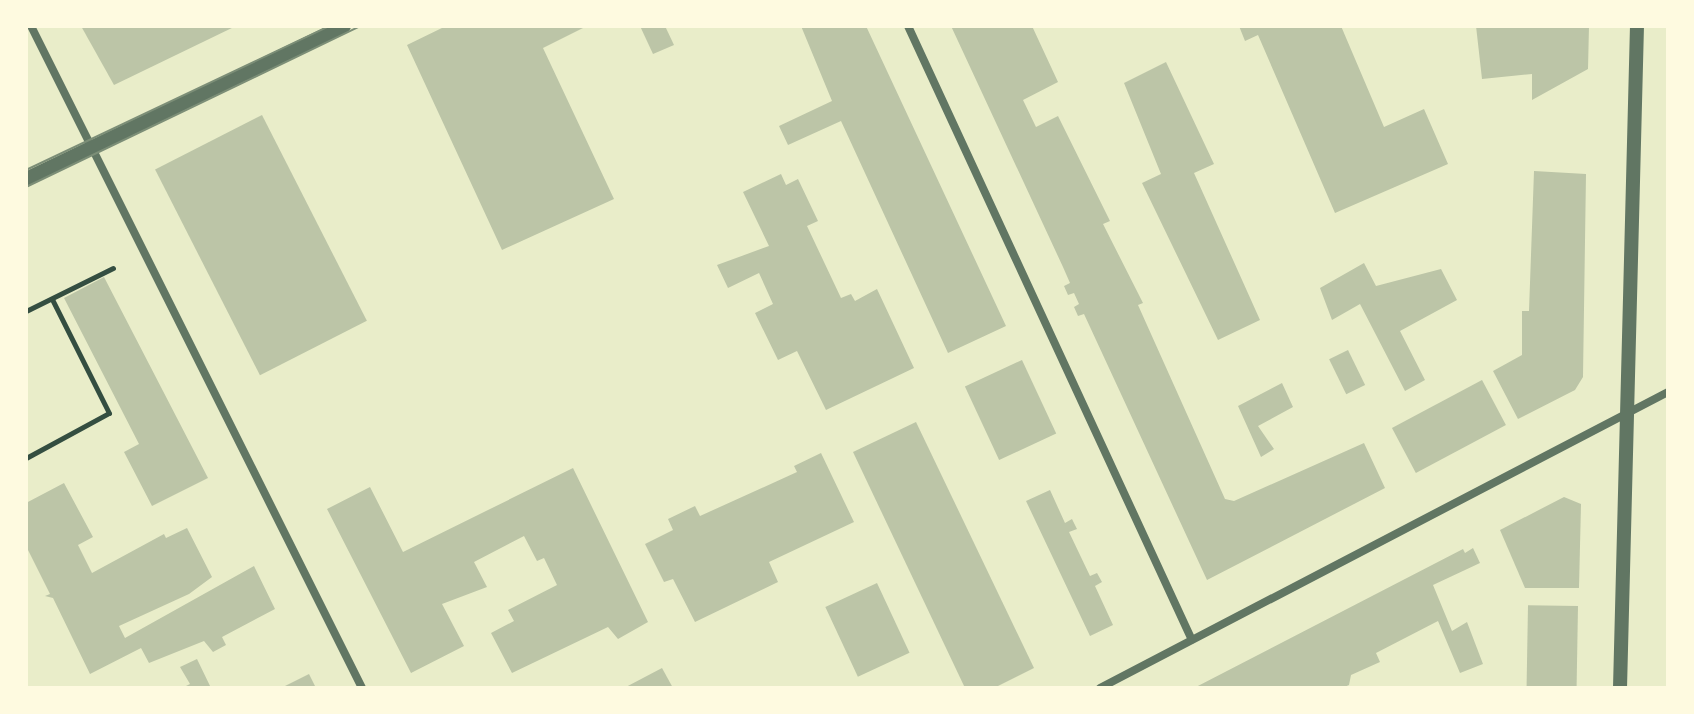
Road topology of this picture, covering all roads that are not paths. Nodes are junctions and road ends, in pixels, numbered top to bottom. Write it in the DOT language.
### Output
graph roads {
  1 [pos="31,26"];
  2 [pos="344,26"];
  3 [pos="908,26"];
  4 [pos="1637,26"];
  5 [pos="92,148"];
  6 [pos="26,179"];
  7 [pos="1668,392"];
  8 [pos="1626,415"];
  9 [pos="1192,640"];
  10 [pos="362,688"];
  11 [pos="1100,688"];
  12 [pos="1620,688"];
  1 -- 5 [label="street"];
  2 -- 5 [label="street"];
  3 -- 9 [label="street"];
  4 -- 8 [label="street"];
  5 -- 6 [label="street"];
  5 -- 10 [label="street"];
  7 -- 8 [label="street"];
  8 -- 9 [label="street"];
  8 -- 12 [label="street"];
  9 -- 11 [label="street"];
}
